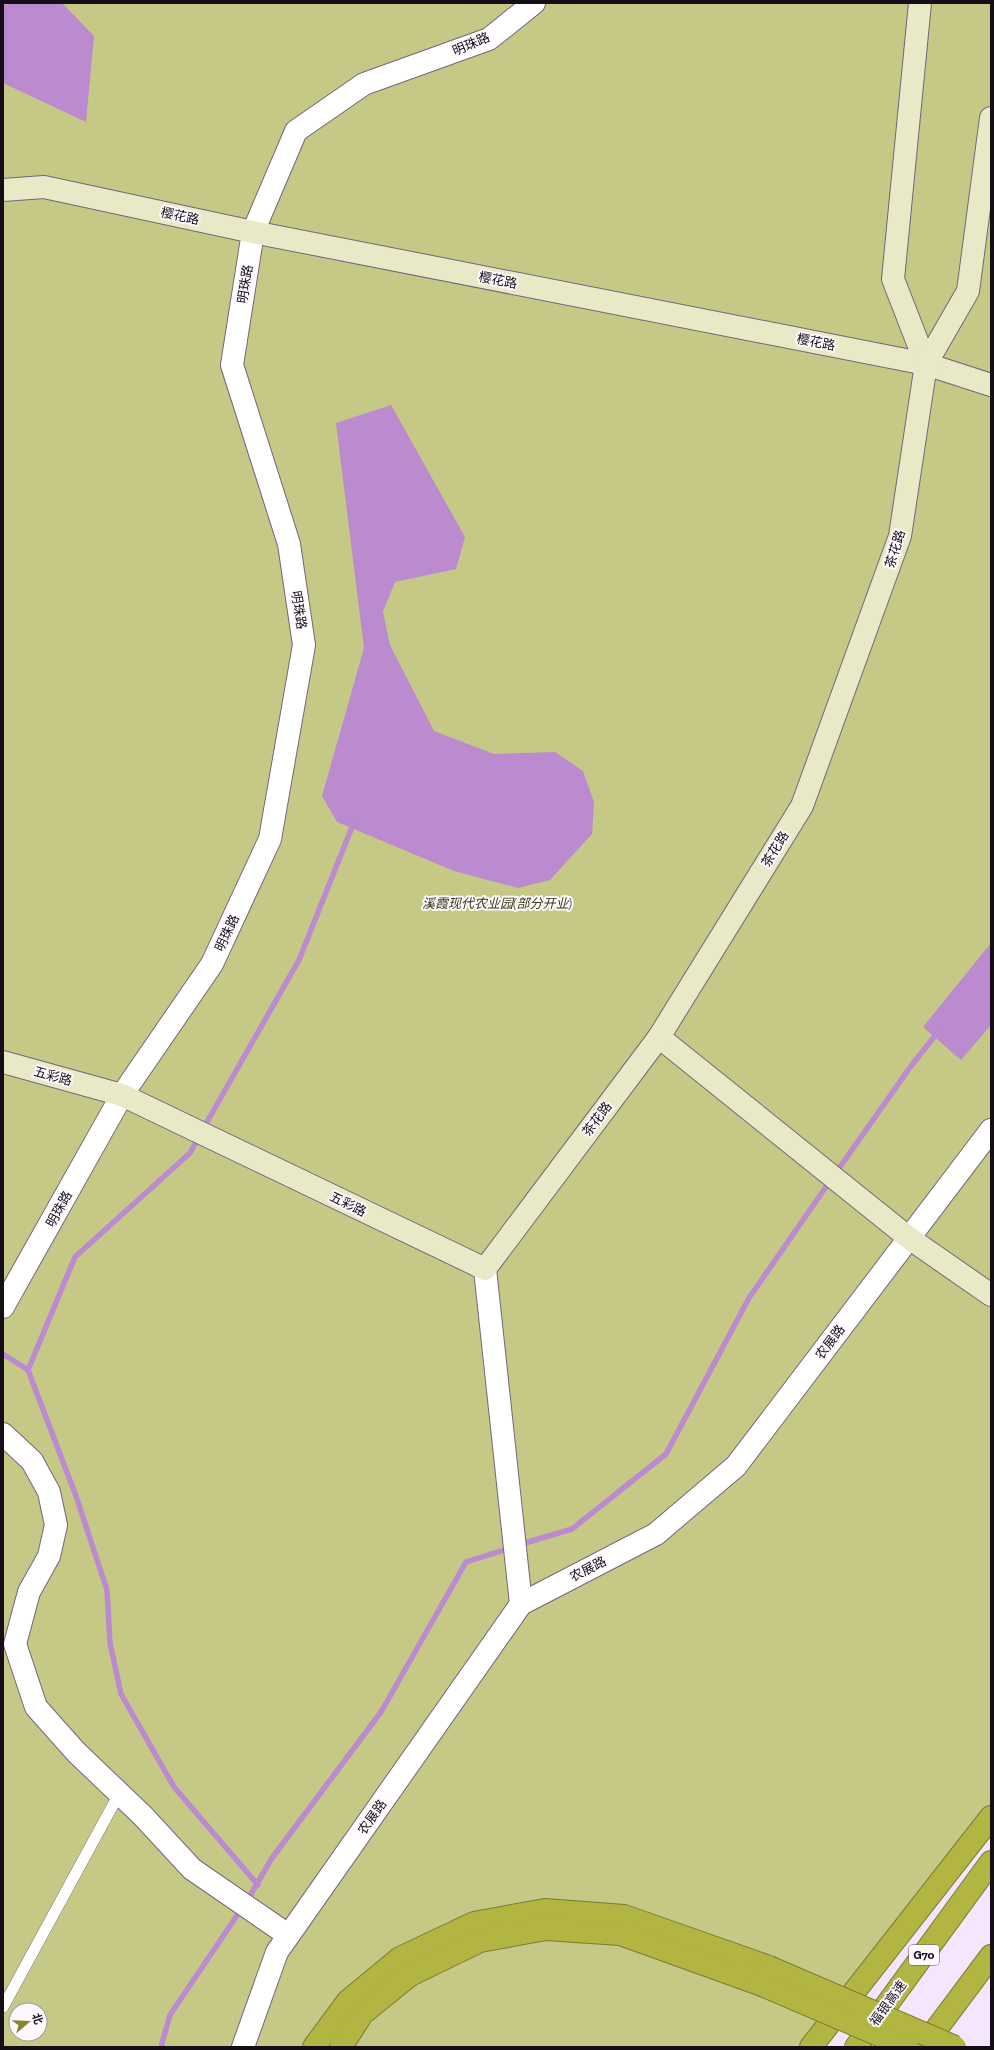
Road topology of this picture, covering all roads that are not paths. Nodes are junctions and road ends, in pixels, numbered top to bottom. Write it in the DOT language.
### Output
graph roads {
  1 [pos="534,3"];
  2 [pos="920,3"];
  3 [pos="991,118"];
  4 [pos="3,190"];
  5 [pos="253,232"];
  6 [pos="926,364"];
  7 [pos="991,385"];
  8 [pos="659,1037"];
  9 [pos="3,1062"];
  10 [pos="122,1095"];
  11 [pos="991,1130"];
  12 [pos="909,1238"];
  13 [pos="485,1269"];
  14 [pos="991,1295"];
  15 [pos="3,1307"];
  16 [pos="3,1434"];
  17 [pos="521,1604"];
  18 [pos="119,1794"];
  19 [pos="991,1818"];
  20 [pos="991,1862"];
  21 [pos="288,1935"];
  22 [pos="991,1956"];
  23 [pos="765,1976"];
  24 [pos="3,2007"];
  25 [pos="243,2047"];
  26 [pos="314,2047"];
  27 [pos="341,2047"];
  28 [pos="811,2047"];
  29 [pos="856,2047"];
  30 [pos="907,2047"];
  31 [pos="923,2047"];
  32 [pos="956,2047"];
  1 -- 5 [label="street, 明珠路"];
  2 -- 6 [label="street"];
  3 -- 6 [label="street"];
  4 -- 5 [label="street, 樱花路"];
  5 -- 6 [label="street, 樱花路"];
  5 -- 10 [label="street, 明珠路"];
  6 -- 7 [label="street, 樱花路"];
  6 -- 8 [label="street, 茶花路"];
  8 -- 12 [label="street"];
  8 -- 13 [label="street, 茶花路"];
  9 -- 10 [label="street, 五彩路"];
  10 -- 13 [label="street, 五彩路"];
  10 -- 15 [label="street, 明珠路"];
  11 -- 12 [label="street, 农展路"];
  12 -- 14 [label="street"];
  12 -- 17 [label="street, 农展路"];
  13 -- 17 [label="street"];
  16 -- 18 [label="street"];
  17 -- 21 [label="street, 农展路"];
  18 -- 21 [label="street"];
  18 -- 24 [label="lane"];
  19 -- 28 [label="highway"];
  20 -- 29 [label="highway, 福银高速 / G70"];
  21 -- 25 [label="street, 农展路"];
  22 -- 31 [label="highway"];
  23 -- 26 [label="highway"];
  23 -- 27 [label="highway"];
  23 -- 30 [label="highway, bridge"];
  23 -- 32 [label="highway, bridge"];
}
